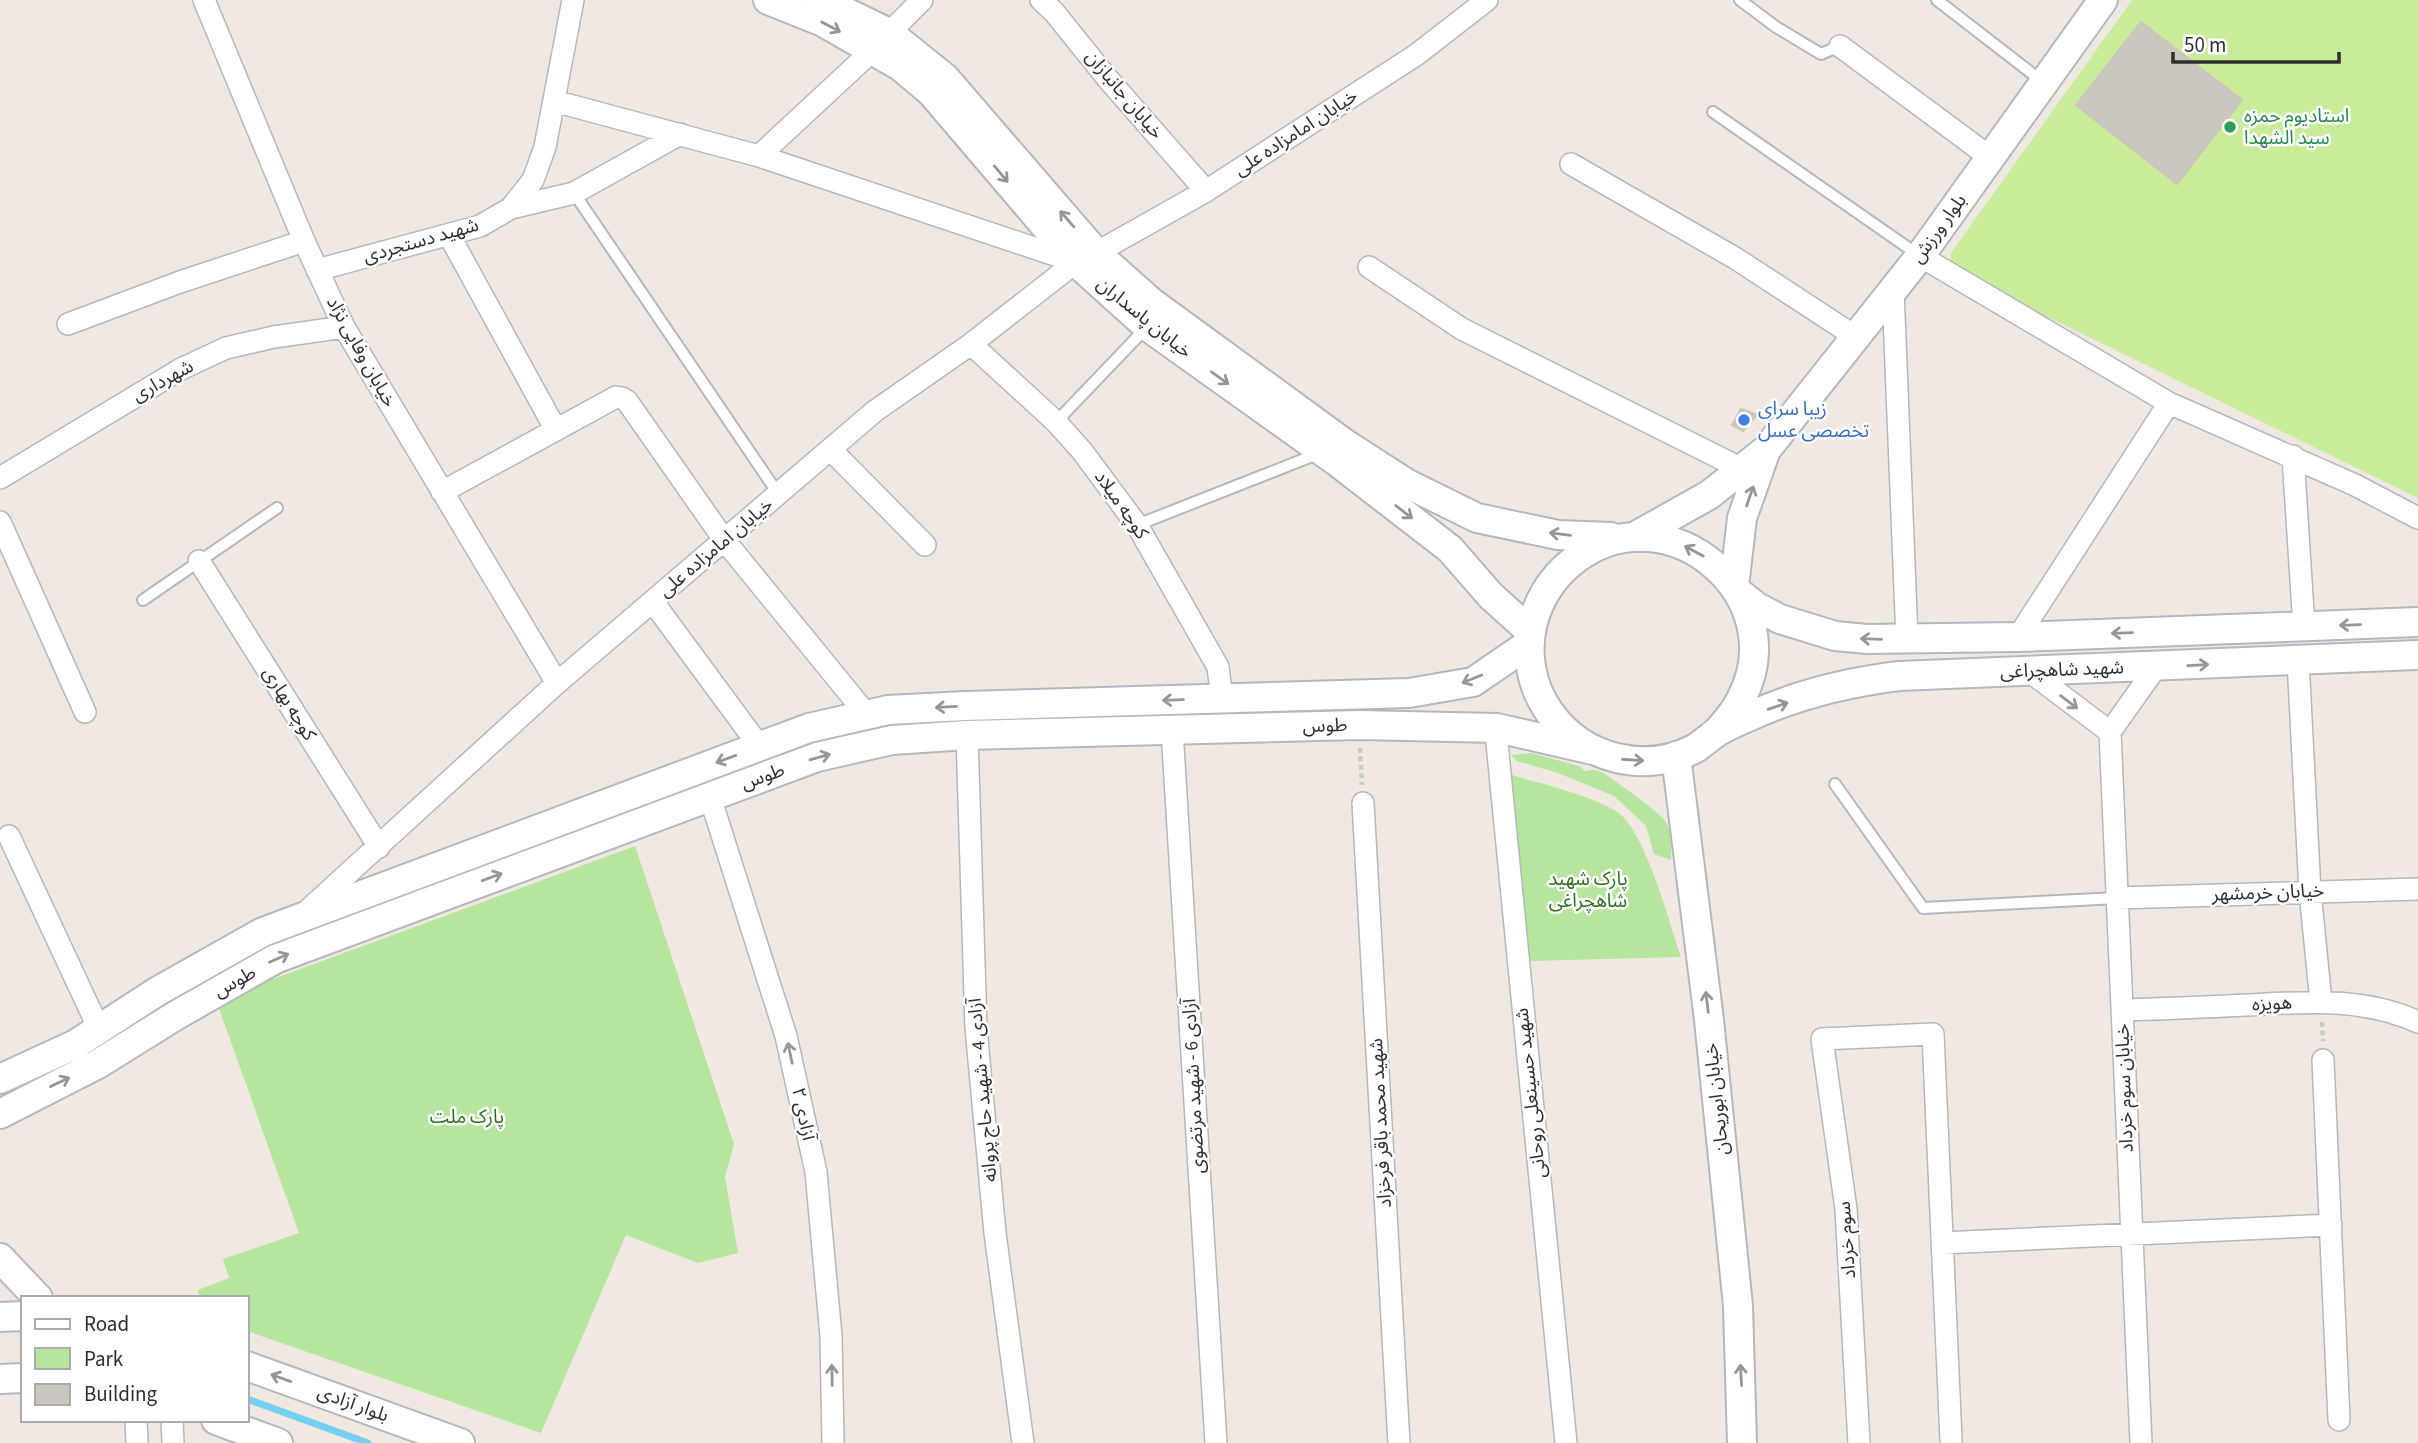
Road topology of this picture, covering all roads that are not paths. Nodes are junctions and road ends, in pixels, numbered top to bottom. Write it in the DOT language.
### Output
graph roads {
  1 [pos="204,0"];
  2 [pos="573,0"];
  3 [pos="768,0"];
  4 [pos="821,0"];
  5 [pos="922,0"];
  6 [pos="1041,0"];
  7 [pos="1740,0"];
  8 [pos="1937,0"];
  9 [pos="2103,0"];
  10 [pos="1472,4"];
  11 [pos="881,42"];
  12 [pos="1840,46"];
  13 [pos="2044,83"];
  14 [pos="554,101"];
  15 [pos="1713,112"];
  16 [pos="680,134"];
  17 [pos="760,156"];
  18 [pos="1991,158"];
  19 [pos="1571,164"];
  20 [pos="1206,191"];
  21 [pos="574,193"];
  22 [pos="511,208"];
  23 [pos="449,234"];
  24 [pos="304,241"];
  25 [pos="1920,256"];
  26 [pos="1086,257"];
  27 [pos="1369,267"];
  28 [pos="317,270"];
  29 [pos="1893,290"];
  30 [pos="68,324"];
  31 [pos="1147,326"];
  32 [pos="344,327"];
  33 [pos="1856,337"];
  34 [pos="971,344"];
  35 [pos="2169,403"];
  36 [pos="1056,422"];
  37 [pos="556,430"];
  38 [pos="831,450"];
  39 [pos="1766,450"];
  40 [pos="1324,452"];
  41 [pos="2293,456"];
  42 [pos="1742,469"];
  43 [pos="0,478"];
  44 [pos="442,492"];
  45 [pos="779,495"];
  46 [pos="277,508"];
  47 [pos="2418,518"];
  48 [pos="0,522"];
  49 [pos="1137,524"];
  50 [pos="1631,537"];
  51 [pos="724,541"];
  52 [pos="925,545"];
  53 [pos="199,561"];
  54 [pos="1736,589"];
  55 [pos="143,600"];
  56 [pos="653,601"];
  57 [pos="2418,622"];
  58 [pos="2304,627"];
  59 [pos="2018,637"];
  60 [pos="1531,638"];
  61 [pos="1907,639"];
  62 [pos="2418,655"];
  63 [pos="2298,660"];
  64 [pos="2157,667"];
  65 [pos="2024,672"];
  66 [pos="557,683"];
  67 [pos="1222,699"];
  68 [pos="85,712"];
  69 [pos="867,715"];
  70 [pos="1172,730"];
  71 [pos="2110,732"];
  72 [pos="1716,733"];
  73 [pos="967,736"];
  74 [pos="1497,743"];
  75 [pos="760,747"];
  76 [pos="1592,750"];
  77 [pos="1676,756"];
  78 [pos="1835,785"];
  79 [pos="710,797"];
  80 [pos="1363,803"];
  81 [pos="9,836"];
  82 [pos="376,850"];
  83 [pos="376,888"];
  84 [pos="2418,889"];
  85 [pos="2310,892"];
  86 [pos="2117,898"];
  87 [pos="299,918"];
  88 [pos="2321,1002"];
  89 [pos="2122,1010"];
  90 [pos="2418,1022"];
  91 [pos="99,1029"];
  92 [pos="2323,1060"];
  93 [pos="0,1079"];
  94 [pos="0,1114"];
  95 [pos="2330,1225"];
  96 [pos="2132,1234"];
  97 [pos="1942,1243"];
  98 [pos="0,1258"];
  99 [pos="36,1296"];
  100 [pos="21,1316"];
  101 [pos="0,1317"];
  102 [pos="248,1366"];
  103 [pos="21,1378"];
  104 [pos="0,1379"];
  105 [pos="2339,1420"];
  106 [pos="136,1422"];
  107 [pos="173,1422"];
  108 [pos="221,1422"];
  109 [pos="1951,1440"];
  110 [pos="137,1443"];
  111 [pos="173,1443"];
  112 [pos="278,1443"];
  113 [pos="460,1443"];
  114 [pos="833,1443"];
  115 [pos="1023,1443"];
  116 [pos="1216,1443"];
  117 [pos="1399,1443"];
  118 [pos="1566,1443"];
  119 [pos="1742,1443"];
  120 [pos="1859,1443"];
  121 [pos="2141,1443"];
  1 -- 24 [label="street, خیابان وفایی نژاد"];
  2 -- 14 [label="street, شهید دستجردی"];
  3 -- 11 [label="street, خیابان پاسداران, one-way"];
  4 -- 11 [label="street, خیابان پاسداران"];
  5 -- 11 [label="street"];
  6 -- 20 [label="street, خیابان جانبازان"];
  7 -- 12 [label="lane"];
  8 -- 13 [label="lane"];
  9 -- 13 [label="street, بلوار ورزش"];
  10 -- 20 [label="street, خیابان امامزاده علی"];
  11 -- 17 [label="street"];
  11 -- 26 [label="street, خیابان پاسداران"];
  12 -- 18 [label="street"];
  13 -- 18 [label="street, بلوار ورزش"];
  14 -- 16 [label="street"];
  14 -- 22 [label="street, شهید دستجردی"];
  15 -- 25 [label="lane"];
  16 -- 17 [label="street"];
  16 -- 21 [label="street"];
  17 -- 26 [label="street"];
  18 -- 25 [label="street, بلوار ورزش"];
  19 -- 33 [label="street"];
  20 -- 26 [label="street, خیابان امامزاده علی"];
  21 -- 22 [label="street"];
  21 -- 45 [label="lane"];
  22 -- 23 [label="street, شهید دستجردی"];
  23 -- 28 [label="street, شهید دستجردی"];
  23 -- 37 [label="street"];
  24 -- 28 [label="street, خیابان وفایی نژاد"];
  24 -- 30 [label="street"];
  25 -- 29 [label="street, بلوار ورزش"];
  25 -- 35 [label="street"];
  26 -- 31 [label="street, خیابان پاسداران"];
  26 -- 34 [label="street, خیابان امامزاده علی"];
  50 -- 26 [label="street, خیابان پاسداران, one-way"];
  27 -- 42 [label="street"];
  28 -- 32 [label="street, خیابان وفایی نژاد"];
  29 -- 33 [label="street, بلوار ورزش"];
  29 -- 61 [label="street"];
  31 -- 36 [label="lane"];
  31 -- 40 [label="street, خیابان پاسداران, one-way"];
  32 -- 43 [label="street, شهرداری"];
  32 -- 44 [label="street, خیابان وفایی نژاد"];
  33 -- 39 [label="street, بلوار ورزش"];
  34 -- 36 [label="street, کوچه میلاد"];
  34 -- 38 [label="street, خیابان امامزاده علی"];
  35 -- 41 [label="street"];
  35 -- 59 [label="street"];
  36 -- 49 [label="street, کوچه میلاد"];
  37 -- 44 [label="street"];
  37 -- 51 [label="street"];
  38 -- 45 [label="street, خیابان امامزاده علی"];
  38 -- 52 [label="street"];
  39 -- 42 [label="street"];
  54 -- 39 [label="street, one-way"];
  40 -- 49 [label="lane"];
  40 -- 60 [label="street, خیابان پاسداران, one-way"];
  41 -- 47 [label="street"];
  41 -- 58 [label="street"];
  42 -- 50 [label="street"];
  44 -- 66 [label="street, خیابان وفایی نژاد"];
  45 -- 51 [label="street, خیابان امامزاده علی"];
  46 -- 53 [label="lane"];
  48 -- 68 [label="street"];
  49 -- 67 [label="street, کوچه میلاد"];
  54 -- 50 [label="street, one-way"];
  50 -- 60 [label="street"];
  51 -- 56 [label="street, خیابان امامزاده علی"];
  51 -- 69 [label="street"];
  53 -- 55 [label="lane"];
  53 -- 82 [label="street, کوچه بهاری"];
  61 -- 54 [label="street, شهید شاهچراغی, one-way"];
  54 -- 72 [label="street"];
  56 -- 66 [label="street, خیابان امامزاده علی"];
  56 -- 75 [label="street"];
  57 -- 58 [label="street, شهید شاهچراغی, one-way"];
  58 -- 59 [label="street, شهید شاهچراغی, one-way"];
  59 -- 61 [label="street, شهید شاهچراغی"];
  59 -- 65 [label="street"];
  60 -- 67 [label="street, طوس, one-way"];
  60 -- 76 [label="street"];
  62 -- 63 [label="street, شهید شاهچراغی"];
  64 -- 63 [label="street, شهید شاهچراغی, one-way"];
  63 -- 85 [label="street"];
  64 -- 65 [label="street, شهید شاهچراغی"];
  64 -- 71 [label="street"];
  65 -- 71 [label="street, one-way"];
  72 -- 65 [label="street, شهید شاهچراغی, one-way"];
  66 -- 82 [label="street, خیابان امامزاده علی"];
  67 -- 69 [label="street, طوس, one-way"];
  69 -- 75 [label="street, طوس"];
  70 -- 73 [label="street, طوس"];
  70 -- 76 [label="street, طوس"];
  70 -- 116 [label="street, آزادی 6 - شهید مرتضوی"];
  71 -- 86 [label="street, خیابان سوم خرداد"];
  72 -- 77 [label="street"];
  79 -- 73 [label="street, طوس, one-way"];
  73 -- 115 [label="street, آزادی 4 - شهید حاج پروانه"];
  74 -- 118 [label="street, شهید حسینعلی روحانی"];
  75 -- 83 [label="street, طوس, one-way"];
  76 -- 77 [label="street, one-way"];
  119 -- 77 [label="street, خیابان ابوریحان, one-way"];
  78 -- 86 [label="lane"];
  94 -- 79 [label="street, طوس, one-way"];
  114 -- 79 [label="street, آزادی ۲, one-way"];
  80 -- 117 [label="street, شهید محمد باقر فرخزاد"];
  81 -- 91 [label="street"];
  82 -- 83 [label="street"];
  82 -- 87 [label="street, خیابان امامزاده علی"];
  83 -- 87 [label="street, طوس"];
  84 -- 85 [label="street, خیابان خرمشهر"];
  85 -- 86 [label="street, خیابان خرمشهر"];
  85 -- 88 [label="street"];
  86 -- 89 [label="street, خیابان سوم خرداد"];
  87 -- 91 [label="street, طوس"];
  88 -- 89 [label="street, هویزه"];
  88 -- 90 [label="street, هویزه"];
  89 -- 96 [label="street, خیابان سوم خرداد"];
  91 -- 93 [label="street, طوس"];
  92 -- 95 [label="street"];
  95 -- 96 [label="street"];
  95 -- 105 [label="street"];
  96 -- 97 [label="street"];
  96 -- 121 [label="street, خیابان سوم خرداد"];
  97 -- 109 [label="street"];
  97 -- 120 [label="street, سوم خرداد"];
  98 -- 99 [label="street"];
  100 -- 101 [label="street"];
  113 -- 102 [label="street, بلوار آزادی, one-way"];
  103 -- 104 [label="street"];
  106 -- 110 [label="street"];
  107 -- 111 [label="street"];
  108 -- 112 [label="street"];
}
